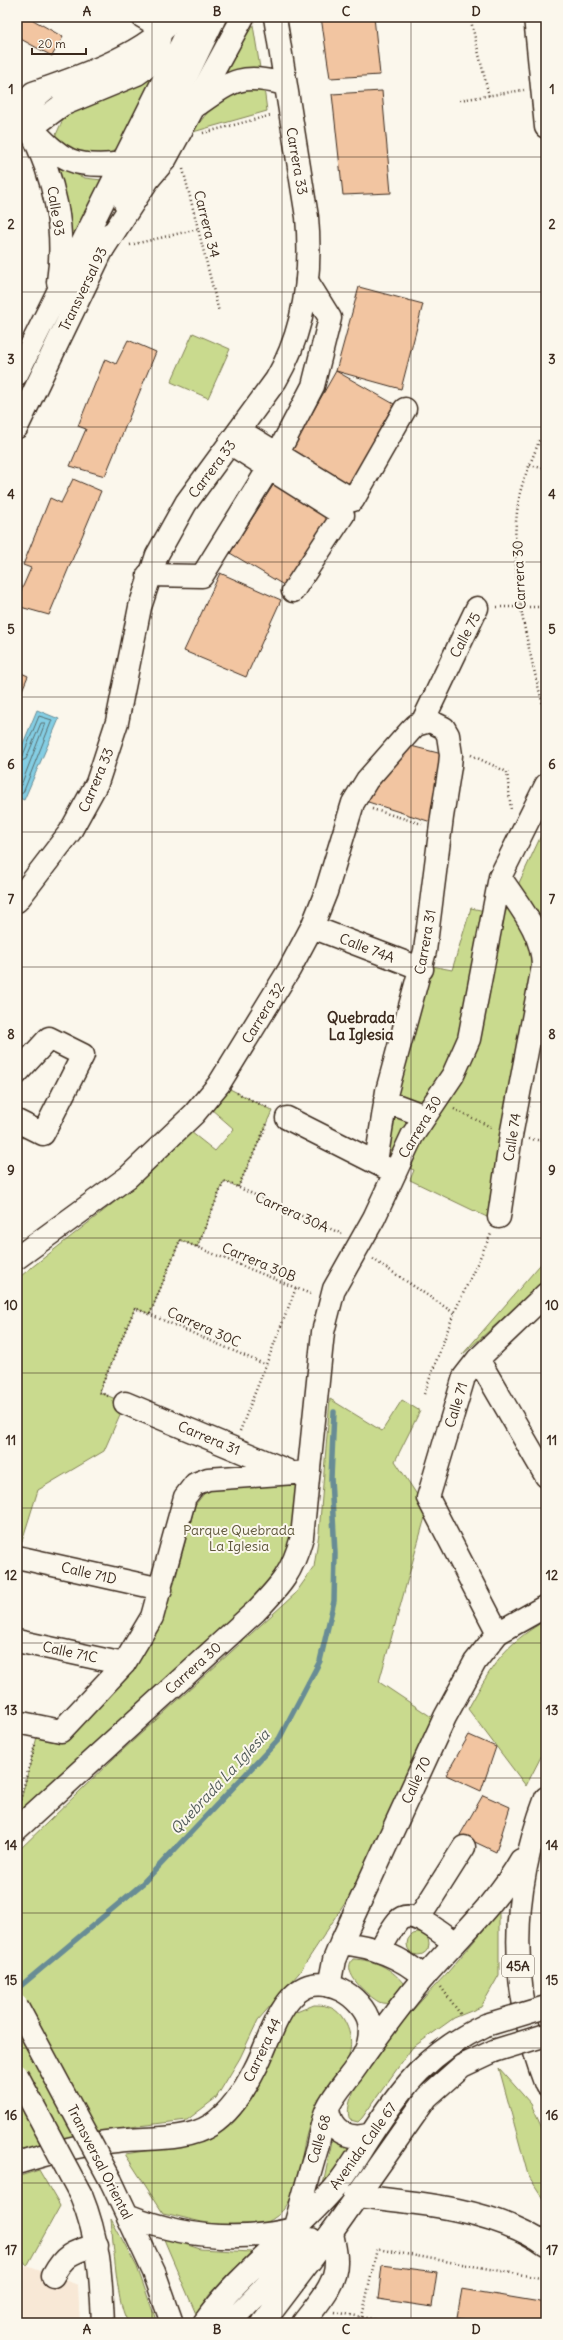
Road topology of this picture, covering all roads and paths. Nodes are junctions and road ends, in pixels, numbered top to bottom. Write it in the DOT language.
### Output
graph roads {
  1 [pos="143,17"];
  2 [pos="174,17"];
  3 [pos="195,17"];
  4 [pos="215,17"];
  5 [pos="243,17"];
  6 [pos="275,17"];
  7 [pos="470,17"];
  8 [pos="535,17"];
  9 [pos="160,34"];
  10 [pos="284,84"];
  11 [pos="542,87"];
  12 [pos="47,88"];
  13 [pos="489,96"];
  14 [pos="17,98"];
  15 [pos="460,100"];
  16 [pos="194,108"];
  17 [pos="288,110"];
  18 [pos="23,122"];
  19 [pos="546,127"];
  20 [pos="175,140"];
  21 [pos="135,153"];
  22 [pos="198,229"];
  23 [pos="101,252"];
  24 [pos="308,281"];
  25 [pos="55,298"];
  26 [pos="219,312"];
  27 [pos="17,374"];
  28 [pos="405,409"];
  29 [pos="17,427"];
  30 [pos="546,436"];
  31 [pos="235,437"];
  32 [pos="274,460"];
  33 [pos="530,465"];
  34 [pos="546,469"];
  35 [pos="148,575"];
  36 [pos="293,591"];
  37 [pos="519,606"];
  38 [pos="546,606"];
  39 [pos="477,608"];
  40 [pos="546,718"];
  41 [pos="429,723"];
  42 [pos="450,745"];
  43 [pos="546,785"];
  44 [pos="353,803"];
  45 [pos="528,821"];
  46 [pos="440,830"];
  47 [pos="500,877"];
  48 [pos="17,901"];
  49 [pos="312,926"];
  50 [pos="422,968"];
  51 [pos="17,1073"];
  52 [pos="219,1084"];
  53 [pos="385,1101"];
  54 [pos="430,1108"];
  55 [pos="280,1114"];
  56 [pos="17,1121"];
  57 [pos="511,1136"];
  58 [pos="546,1141"];
  59 [pos="385,1167"];
  60 [pos="238,1187"];
  61 [pos="499,1217"];
  62 [pos="359,1246"];
  63 [pos="197,1247"];
  64 [pos="17,1258"];
  65 [pos="296,1288"];
  66 [pos="546,1294"];
  67 [pos="330,1302"];
  68 [pos="150,1314"];
  69 [pos="454,1314"];
  70 [pos="478,1359"];
  71 [pos="266,1365"];
  72 [pos="424,1394"];
  73 [pos="126,1403"];
  74 [pos="233,1448"];
  75 [pos="301,1472"];
  76 [pos="546,1476"];
  77 [pos="17,1556"];
  78 [pos="159,1595"];
  79 [pos="546,1606"];
  80 [pos="498,1633"];
  81 [pos="17,1641"];
  82 [pos="124,1664"];
  83 [pos="17,1722"];
  84 [pos="40,1727"];
  85 [pos="546,1798"];
  86 [pos="19,1802"];
  87 [pos="17,1829"];
  88 [pos="530,1845"];
  89 [pos="464,1847"];
  90 [pos="419,1918"];
  91 [pos="341,1943"];
  92 [pos="455,1943"];
  93 [pos="380,1950"];
  94 [pos="432,1981"];
  95 [pos="329,1986"];
  96 [pos="17,2006"];
  97 [pos="546,2007"];
  98 [pos="465,2021"];
  99 [pos="546,2035"];
  100 [pos="363,2057"];
  101 [pos="17,2075"];
  102 [pos="546,2084"];
  103 [pos="328,2108"];
  104 [pos="371,2134"];
  105 [pos="17,2163"];
  106 [pos="355,2196"];
  107 [pos="127,2215"];
  108 [pos="294,2229"];
  109 [pos="332,2232"];
  110 [pos="97,2245"];
  111 [pos="546,2245"];
  112 [pos="53,2276"];
  113 [pos="546,2279"];
  114 [pos="101,2292"];
  115 [pos="309,2316"];
  116 [pos="171,2317"];
  117 [pos="362,2317"];
  118 [pos="103,2323"];
  119 [pos="119,2323"];
  120 [pos="204,2323"];
  121 [pos="230,2323"];
  122 [pos="263,2323"];
  123 [pos="394,2323"];
  1 -- 9 [label="main road"];
  2 -- 9 [label="main road"];
  3 -- 21 [label="main road"];
  4 -- 21 [label="main road"];
  5 -- 16 [label="main road"];
  6 -- 10 [label="main road, Carrera 33"];
  7 -- 13 [label="path"];
  8 -- 11 [label="main road"];
  9 -- 12 [label="main road"];
  9 -- 18 [label="main road"];
  10 -- 16 [label="main road"];
  10 -- 17 [label="main road, Carrera 33"];
  11 -- 13 [label="path"];
  11 -- 19 [label="main road"];
  12 -- 14 [label="main road"];
  12 -- 18 [label="main road, Calle 93"];
  13 -- 15 [label="path"];
  16 -- 20 [label="main road"];
  17 -- 20 [label="path"];
  17 -- 24 [label="main road, Carrera 33"];
  18 -- 21 [label="main road"];
  18 -- 25 [label="main road, Calle 93"];
  20 -- 22 [label="path, Carrera 34"];
  20 -- 23 [label="main road"];
  21 -- 23 [label="main road, Transversal 93"];
  21 -- 25 [label="main road, Transversal 93"];
  22 -- 23 [label="path"];
  22 -- 26 [label="path, Carrera 34"];
  23 -- 29 [label="main road, Transversal 93"];
  24 -- 31 [label="main road, Carrera 33"];
  24 -- 32 [label="main road"];
  25 -- 27 [label="main road, Transversal 93"];
  28 -- 32 [label="main road"];
  30 -- 33 [label="path, Carrera 30"];
  31 -- 32 [label="main road"];
  31 -- 35 [label="main road, Carrera 33"];
  32 -- 35 [label="main road"];
  32 -- 36 [label="main road"];
  33 -- 34 [label="path"];
  33 -- 37 [label="path, Carrera 30"];
  35 -- 48 [label="main road, Carrera 33"];
  37 -- 38 [label="path, Calle 75"];
  37 -- 39 [label="path, Calle 75"];
  37 -- 40 [label="path, Carrera 30"];
  39 -- 41 [label="main road, Calle 75"];
  41 -- 42 [label="main road, Carrera 31"];
  41 -- 44 [label="main road, Carrera 32"];
  42 -- 45 [label="path"];
  42 -- 46 [label="main road, Carrera 31"];
  43 -- 45 [label="main road, Carrera 30"];
  44 -- 46 [label="path"];
  44 -- 49 [label="main road, Carrera 32"];
  45 -- 47 [label="main road, Carrera 30"];
  46 -- 50 [label="main road, Carrera 31"];
  47 -- 54 [label="main road, Carrera 30"];
  47 -- 57 [label="main road, Calle 74"];
  49 -- 50 [label="main road, Calle 74A"];
  49 -- 52 [label="main road, Carrera 32"];
  50 -- 53 [label="main road, Carrera 31"];
  51 -- 56 [label="main road"];
  52 -- 55 [label="path"];
  52 -- 64 [label="main road, Carrera 32"];
  53 -- 54 [label="main road"];
  53 -- 59 [label="main road, Carrera 31"];
  54 -- 57 [label="path"];
  54 -- 59 [label="main road, Carrera 30"];
  55 -- 59 [label="main road"];
  55 -- 60 [label="path"];
  57 -- 58 [label="path"];
  57 -- 61 [label="main road, Calle 74"];
  59 -- 62 [label="main road, Carrera 30"];
  60 -- 62 [label="path, Carrera 30A"];
  60 -- 63 [label="path, Carrera 30A"];
  61 -- 69 [label="path"];
  62 -- 67 [label="main road, Carrera 30"];
  62 -- 69 [label="path, Carrera 30A"];
  63 -- 65 [label="path, Carrera 30B"];
  63 -- 68 [label="path, Carrera 30B"];
  65 -- 67 [label="path, Carrera 30B"];
  65 -- 71 [label="path"];
  66 -- 70 [label="main road, Calle 71"];
  67 -- 75 [label="main road, Carrera 30"];
  68 -- 71 [label="path, Carrera 30C"];
  68 -- 73 [label="path, Carrera 30C"];
  69 -- 72 [label="path"];
  70 -- 76 [label="main road"];
  70 -- 80 [label="main road, Calle 71"];
  71 -- 74 [label="path"];
  73 -- 74 [label="main road, Carrera 31"];
  74 -- 75 [label="main road, Carrera 31"];
  75 -- 78 [label="main road"];
  75 -- 87 [label="main road, Carrera 30"];
  77 -- 78 [label="main road, Calle 71D"];
  78 -- 82 [label="main road"];
  79 -- 80 [label="main road, Calle 70"];
  80 -- 91 [label="main road, Calle 70"];
  81 -- 82 [label="main road, Calle 71C"];
  82 -- 84 [label="main road"];
  83 -- 84 [label="main road"];
  84 -- 86 [label="path"];
  85 -- 88 [label="main road, 45A"];
  88 -- 92 [label="main road, Calle 68"];
  88 -- 102 [label="main road, 45A"];
  89 -- 90 [label="main road"];
  90 -- 92 [label="main road"];
  90 -- 93 [label="main road"];
  91 -- 93 [label="main road"];
  91 -- 95 [label="main road, Calle 70"];
  92 -- 94 [label="main road, Calle 68"];
  93 -- 94 [label="main road"];
  94 -- 98 [label="path"];
  94 -- 100 [label="main road, Calle 68"];
  95 -- 100 [label="main road, Carrera 44"];
  95 -- 105 [label="main road, Carrera 44"];
  96 -- 107 [label="main road, Transversal Oriental, bridge"];
  97 -- 104 [label="main road, Avenida Calle 67, bridge"];
  99 -- 106 [label="main road, Avenida Calle 67, bridge"];
  100 -- 103 [label="main road, Calle 68"];
  101 -- 110 [label="main road, bridge"];
  103 -- 104 [label="main road"];
  103 -- 108 [label="main road, Calle 68"];
  104 -- 108 [label="main road, Avenida Calle 67"];
  106 -- 109 [label="main road, Avenida Calle 67"];
  106 -- 111 [label="main road"];
  106 -- 121 [label="main road"];
  107 -- 108 [label="main road"];
  107 -- 116 [label="main road, Transversal Oriental"];
  108 -- 120 [label="main road, Avenida Calle 67"];
  109 -- 115 [label="main road"];
  109 -- 122 [label="main road, Avenida Calle 67"];
  110 -- 112 [label="main road"];
  110 -- 114 [label="main road"];
  113 -- 117 [label="path"];
  114 -- 118 [label="main road"];
  114 -- 119 [label="main road"];
  115 -- 117 [label="path"];
  117 -- 123 [label="path"];
}
